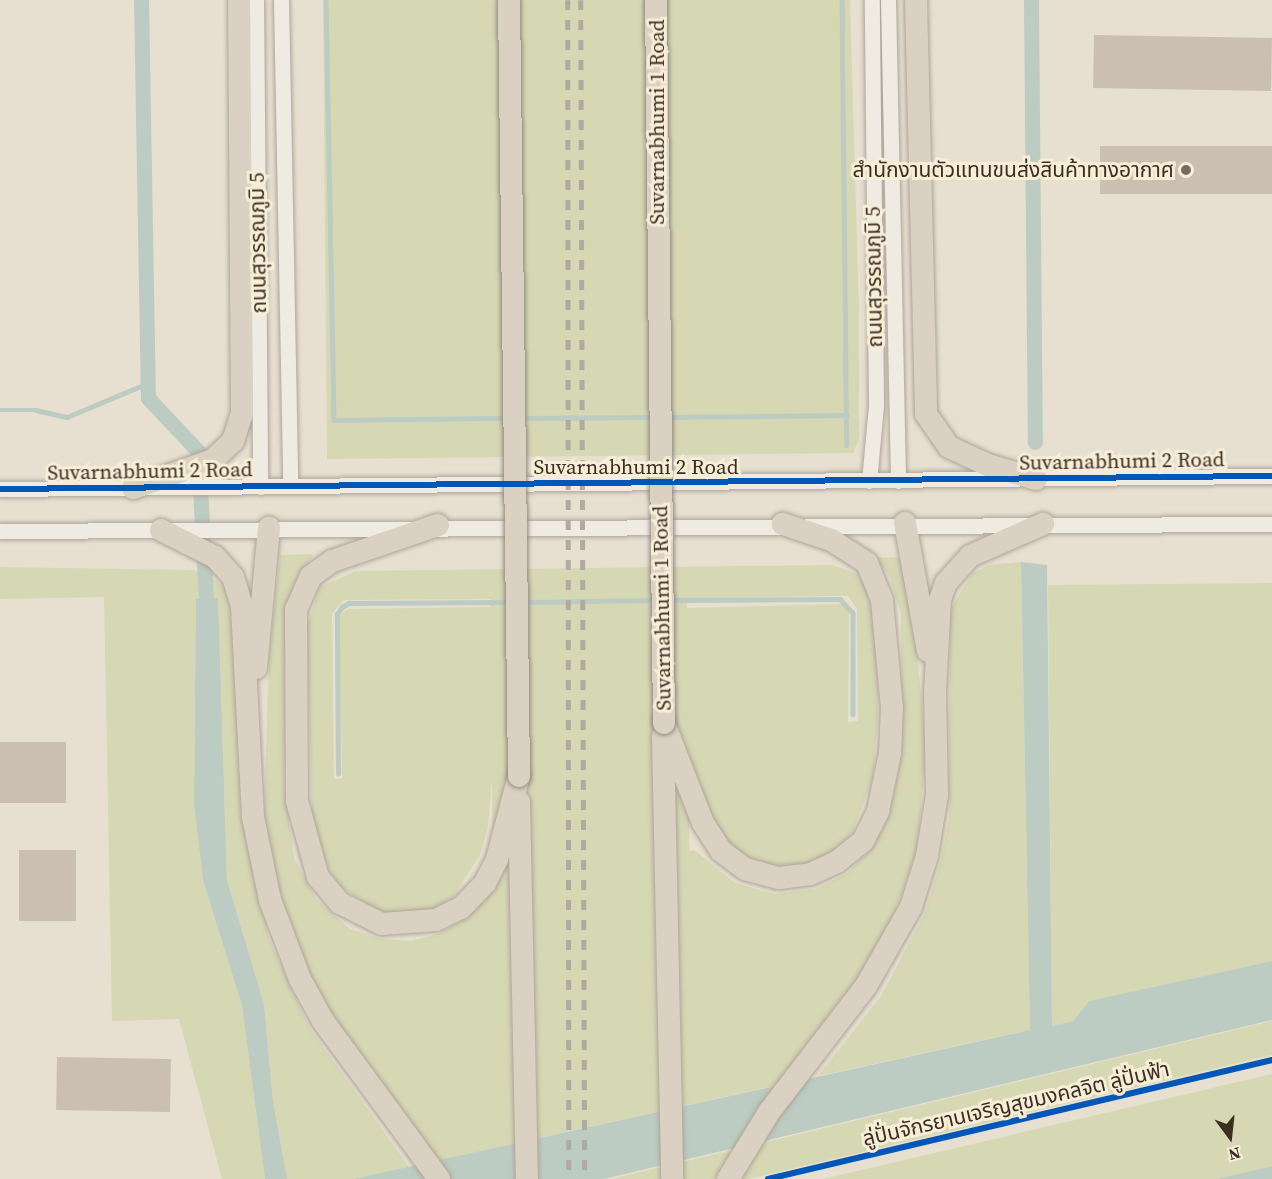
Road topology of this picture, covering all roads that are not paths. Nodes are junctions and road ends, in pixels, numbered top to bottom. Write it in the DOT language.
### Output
graph roads {
  1 [pos="239,0"];
  2 [pos="256,0"];
  3 [pos="281,0"];
  4 [pos="509,0"];
  5 [pos="656,0"];
  6 [pos="872,0"];
  7 [pos="888,0"];
  8 [pos="916,0"];
  9 [pos="1272,476"];
  10 [pos="1036,479"];
  11 [pos="869,481"];
  12 [pos="898,481"];
  13 [pos="290,486"];
  14 [pos="261,487"];
  15 [pos="133,488"];
  16 [pos="0,489"];
  17 [pos="905,523"];
  18 [pos="783,524"];
  19 [pos="1043,524"];
  20 [pos="1272,524"];
  21 [pos="438,525"];
  22 [pos="269,528"];
  23 [pos="161,530"];
  24 [pos="0,531"];
  25 [pos="935,692"];
  26 [pos="664,723"];
  27 [pos="249,753"];
  28 [pos="519,776"];
  29 [pos="439,1179"];
  30 [pos="528,1179"];
  31 [pos="672,1179"];
  32 [pos="728,1179"];
  1 -- 15 [label="highway"];
  2 -- 14 [label="street, ถนนสุวรรณภูมิ 5"];
  3 -- 13 [label="street, ถนนสุวรรณภูมิ 5"];
  4 -- 28 [label="highway, bridge"];
  5 -- 26 [label="highway, Suvarnabhumi 1 Road, bridge"];
  6 -- 11 [label="street, ถนนสุวรรณภูมิ 5"];
  7 -- 12 [label="street, ถนนสุวรรณภูมิ 5"];
  8 -- 10 [label="highway"];
  9 -- 10 [label="street, Suvarnabhumi 2 Road"];
  10 -- 12 [label="street, Suvarnabhumi 2 Road"];
  11 -- 12 [label="street, Suvarnabhumi 2 Road"];
  11 -- 13 [label="street, Suvarnabhumi 2 Road"];
  13 -- 14 [label="street, Suvarnabhumi 2 Road"];
  14 -- 15 [label="street, Suvarnabhumi 2 Road"];
  15 -- 16 [label="street, Suvarnabhumi 2 Road"];
  17 -- 18 [label="street"];
  17 -- 19 [label="street"];
  17 -- 25 [label="highway"];
  18 -- 21 [label="street"];
  18 -- 26 [label="highway"];
  19 -- 20 [label="street"];
  19 -- 25 [label="highway"];
  21 -- 22 [label="street"];
  21 -- 28 [label="highway"];
  22 -- 23 [label="street"];
  22 -- 27 [label="highway"];
  23 -- 24 [label="street"];
  23 -- 27 [label="highway"];
  25 -- 32 [label="highway"];
  26 -- 31 [label="highway, Suvarnabhumi 1 Road"];
  27 -- 29 [label="highway"];
  28 -- 30 [label="highway"];
}
